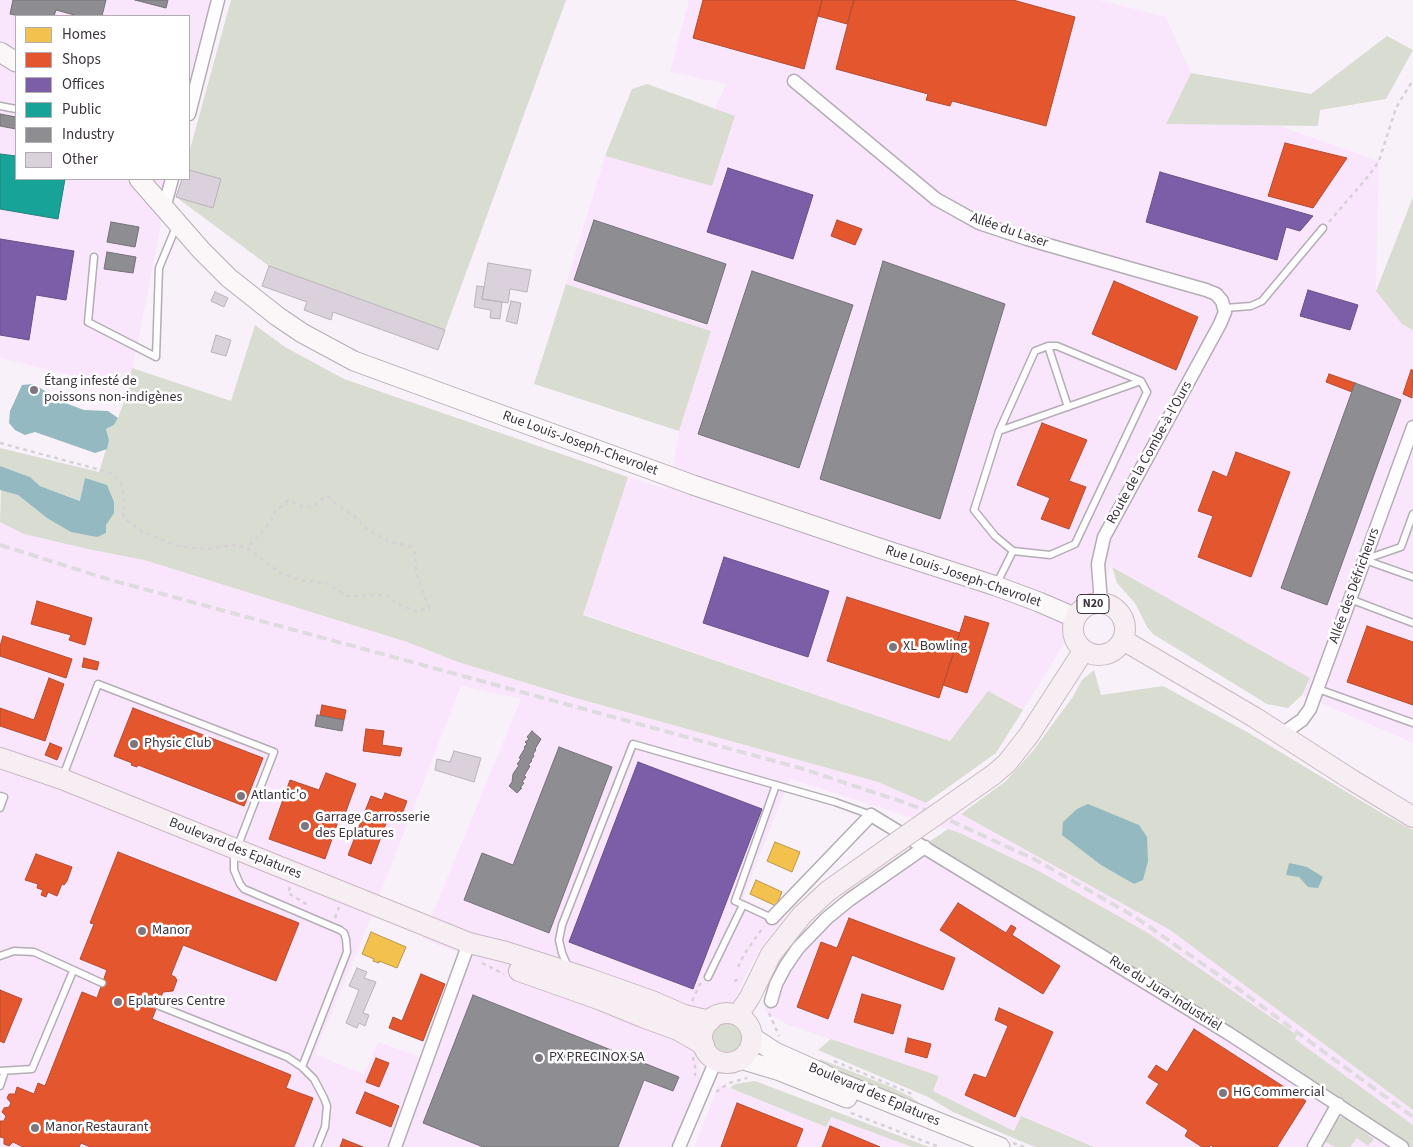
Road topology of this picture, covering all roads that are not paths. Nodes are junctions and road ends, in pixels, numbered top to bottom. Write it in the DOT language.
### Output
graph roads {
  1 [pos="218,0"];
  2 [pos="0,52"];
  3 [pos="15,61"];
  4 [pos="794,81"];
  5 [pos="0,106"];
  6 [pos="15,109"];
  7 [pos="190,110"];
  8 [pos="141,180"];
  9 [pos="172,180"];
  10 [pos="164,208"];
  11 [pos="177,223"];
  12 [pos="1323,228"];
  13 [pos="94,257"];
  14 [pos="1225,308"];
  15 [pos="1048,346"];
  16 [pos="1141,381"];
  17 [pos="1068,407"];
  18 [pos="1413,427"];
  19 [pos="999,432"];
  20 [pos="1413,514"];
  21 [pos="1013,551"];
  22 [pos="1364,559"];
  23 [pos="1413,577"];
  24 [pos="996,586"];
  25 [pos="1350,599"];
  26 [pos="1101,603"];
  27 [pos="1076,618"];
  28 [pos="1413,622"];
  29 [pos="1123,640"];
  30 [pos="1084,650"];
  31 [pos="1318,689"];
  32 [pos="1413,723"];
  33 [pos="1282,734"];
  34 [pos="0,758"];
  35 [pos="62,779"];
  36 [pos="776,785"];
  37 [pos="0,796"];
  38 [pos="0,808"];
  39 [pos="870,815"];
  40 [pos="1413,817"];
  41 [pos="925,847"];
  42 [pos="235,849"];
  43 [pos="742,905"];
  44 [pos="772,918"];
  45 [pos="469,943"];
  46 [pos="0,956"];
  47 [pos="73,971"];
  48 [pos="573,974"];
  49 [pos="708,978"];
  50 [pos="102,983"];
  51 [pos="157,1005"];
  52 [pos="769,1006"];
  53 [pos="738,1015"];
  54 [pos="710,1021"];
  55 [pos="752,1037"];
  56 [pos="703,1052"];
  57 [pos="302,1067"];
  58 [pos="742,1069"];
  59 [pos="3,1071"];
  60 [pos="0,1086"];
  61 [pos="1338,1104"];
  62 [pos="317,1147"];
  63 [pos="395,1147"];
  64 [pos="679,1147"];
  65 [pos="967,1147"];
  66 [pos="1000,1147"];
  67 [pos="1314,1147"];
  68 [pos="1402,1147"];
  1 -- 7 [label="street"];
  2 -- 3 [label="main road"];
  4 -- 14 [label="street, Allée du Laser"];
  5 -- 6 [label="lane"];
  8 -- 10 [label="main road, Rue Louis-Joseph-Chevrolet / N20"];
  9 -- 10 [label="street"];
  10 -- 11 [label="main road, Rue Louis-Joseph-Chevrolet / N20"];
  11 -- 13 [label="lane"];
  11 -- 24 [label="main road, Rue Louis-Joseph-Chevrolet / N20"];
  12 -- 14 [label="lane"];
  14 -- 26 [label="street, Route de la Combe-à-l'Ours"];
  15 -- 16 [label="lane"];
  15 -- 17 [label="lane"];
  15 -- 19 [label="lane"];
  16 -- 17 [label="lane"];
  16 -- 21 [label="lane"];
  17 -- 19 [label="lane"];
  18 -- 22 [label="street, Allée des Défricheurs"];
  19 -- 21 [label="lane"];
  20 -- 22 [label="lane"];
  21 -- 24 [label="lane"];
  22 -- 23 [label="lane"];
  22 -- 25 [label="street, Allée des Défricheurs"];
  24 -- 27 [label="main road, Rue Louis-Joseph-Chevrolet / N20"];
  25 -- 28 [label="lane"];
  25 -- 31 [label="street, Allée des Défricheurs"];
  26 -- 27 [label="main road, N20"];
  26 -- 29 [label="main road, N20"];
  27 -- 30 [label="main road, N20"];
  29 -- 30 [label="main road"];
  29 -- 33 [label="main road"];
  30 -- 53 [label="main road, bridge"];
  31 -- 32 [label="lane"];
  31 -- 33 [label="street, Allée des Défricheurs"];
  33 -- 40 [label="main road"];
  34 -- 35 [label="main road, Boulevard des Eplatures"];
  35 -- 42 [label="main road, Boulevard des Eplatures"];
  35 -- 42 [label="lane"];
  36 -- 39 [label="lane"];
  36 -- 43 [label="lane"];
  36 -- 48 [label="lane"];
  37 -- 38 [label="lane"];
  39 -- 41 [label="street, Rue du Jura-Industriel"];
  39 -- 44 [label="street"];
  41 -- 52 [label="street"];
  41 -- 61 [label="street, Rue du Jura-Industriel"];
  42 -- 45 [label="main road, Boulevard des Eplatures"];
  42 -- 57 [label="lane"];
  43 -- 44 [label="lane"];
  43 -- 49 [label="lane"];
  45 -- 48 [label="main road, Boulevard des Eplatures"];
  45 -- 56 [label="main road, Boulevard des Eplatures"];
  45 -- 63 [label="street"];
  46 -- 47 [label="lane"];
  47 -- 50 [label="lane"];
  47 -- 59 [label="lane"];
  48 -- 54 [label="main road, Boulevard des Eplatures"];
  51 -- 57 [label="lane"];
  53 -- 54 [label="main road"];
  53 -- 55 [label="main road"];
  54 -- 56 [label="main road"];
  55 -- 58 [label="main road"];
  55 -- 66 [label="main road, Boulevard des Eplatures"];
  56 -- 58 [label="main road"];
  56 -- 64 [label="street"];
  57 -- 62 [label="lane"];
  58 -- 65 [label="main road, Boulevard des Eplatures"];
  59 -- 60 [label="lane"];
  61 -- 67 [label="street"];
  61 -- 68 [label="street, Rue du Jura-Industriel"];
}
